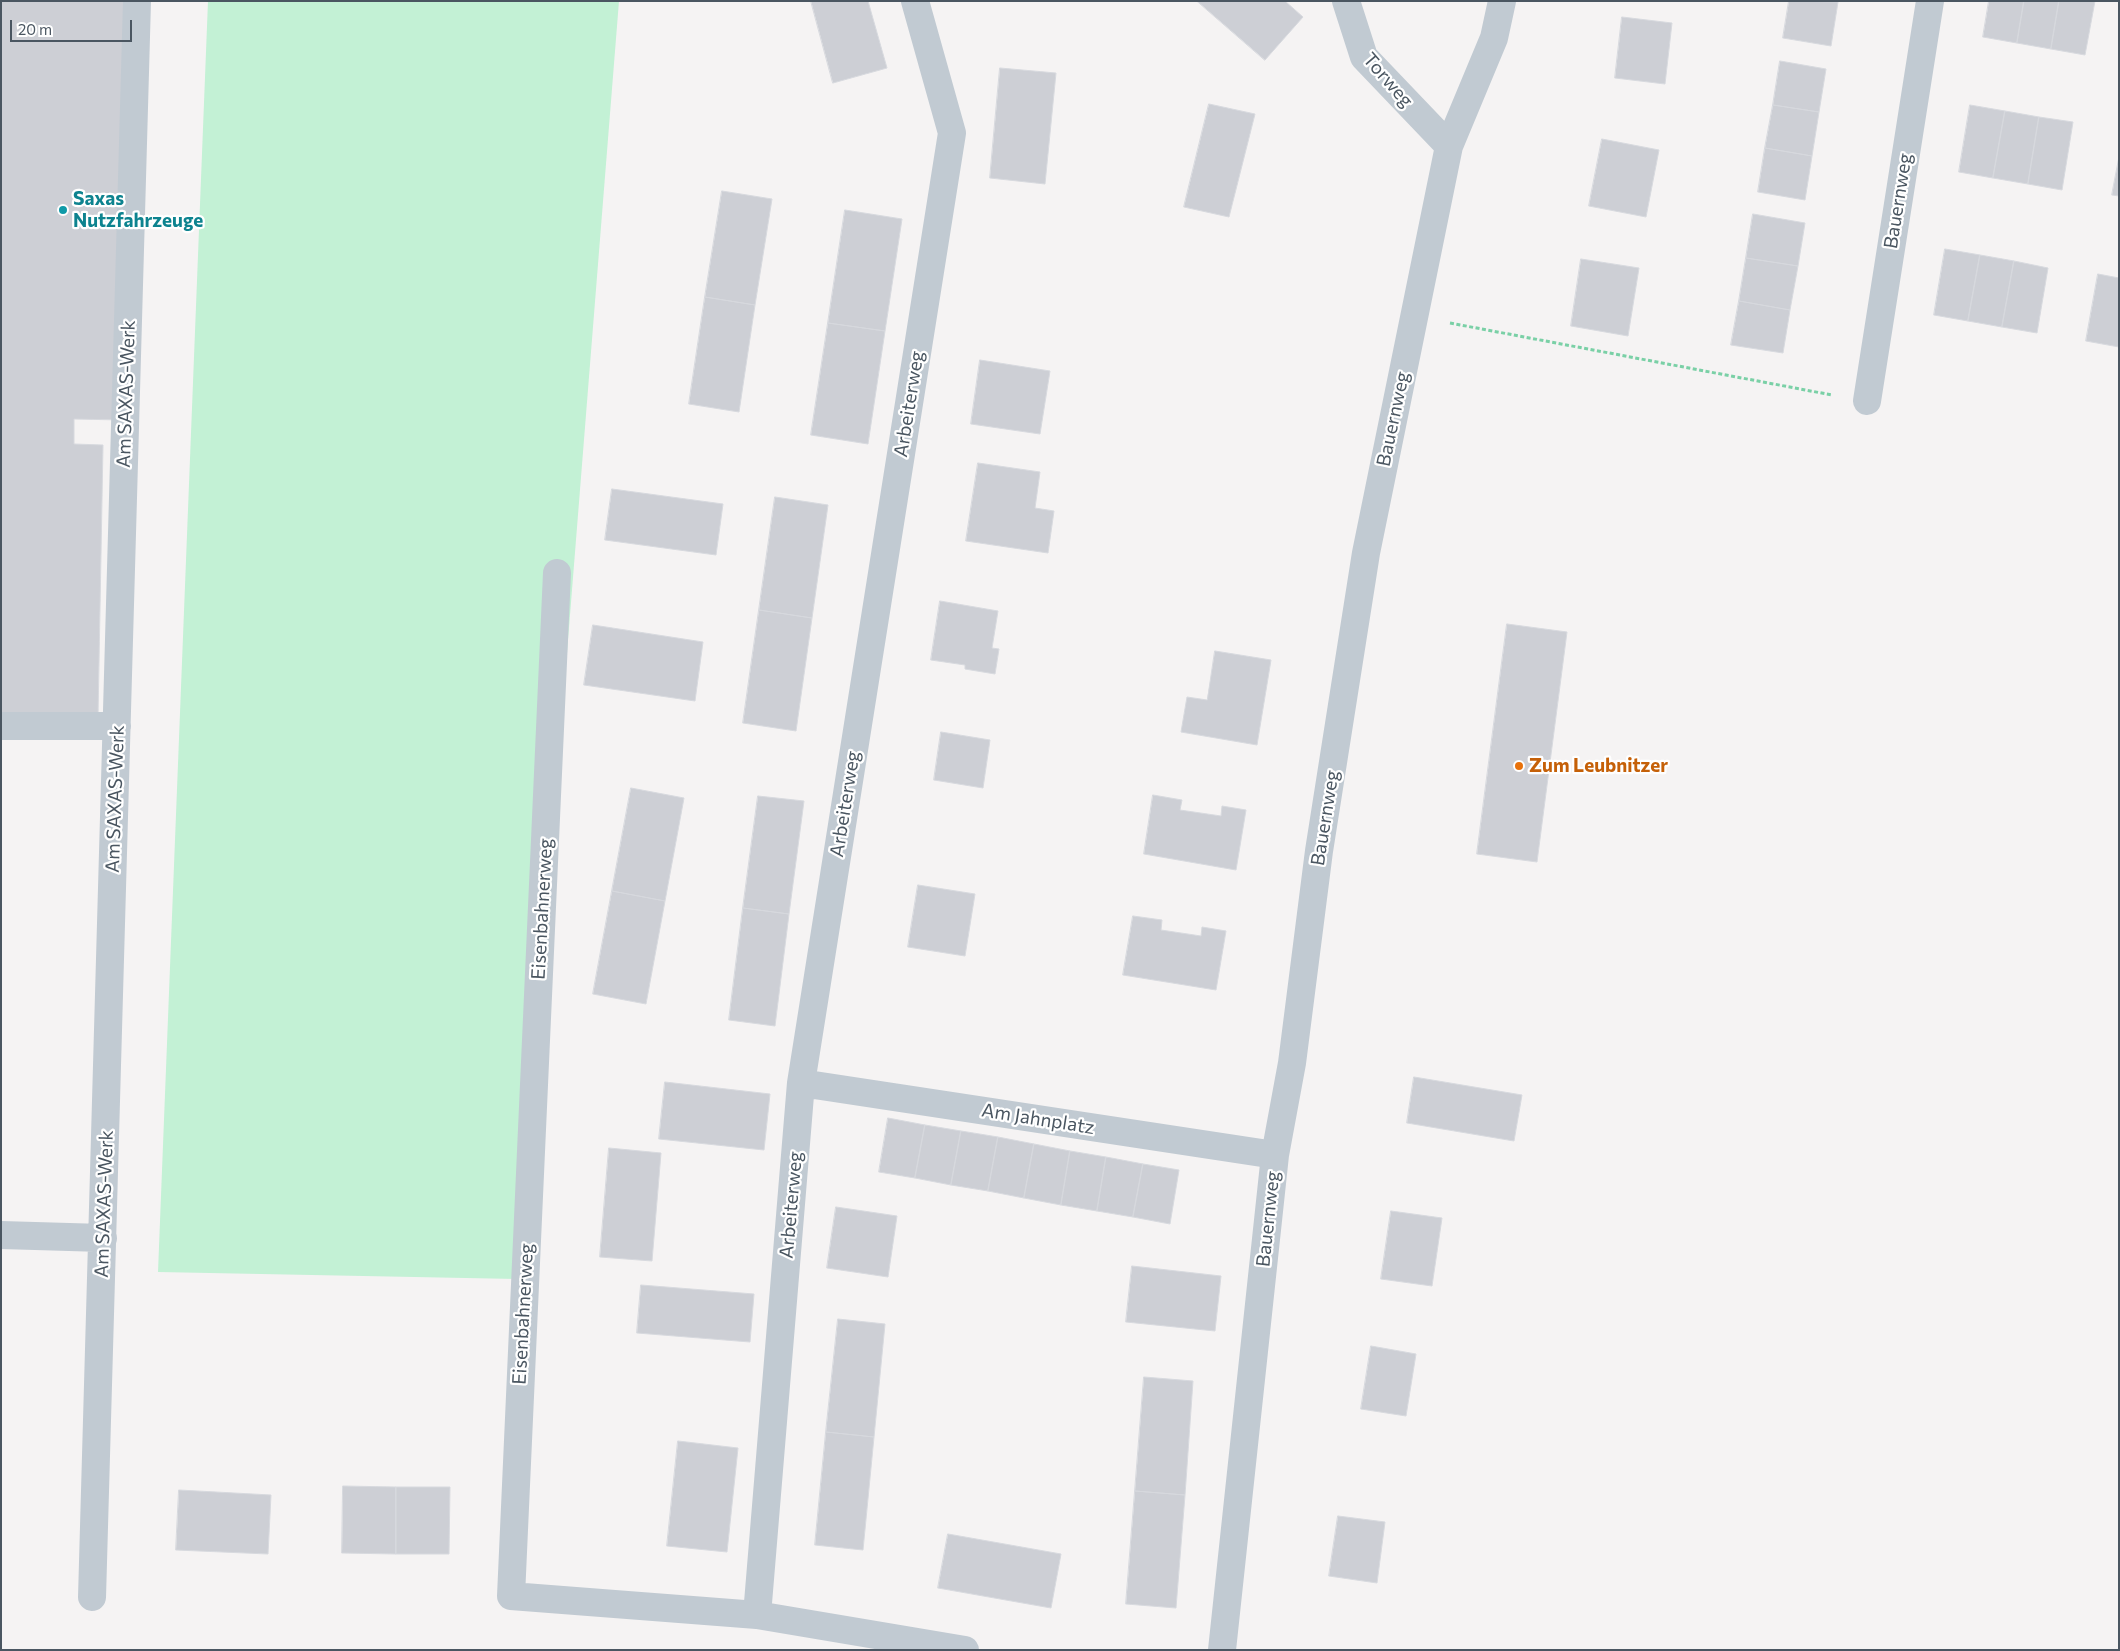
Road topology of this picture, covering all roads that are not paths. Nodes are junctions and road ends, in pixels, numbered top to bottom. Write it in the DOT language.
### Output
graph roads {
  1 [pos="136,1"];
  2 [pos="915,1"];
  3 [pos="1346,1"];
  4 [pos="1502,1"];
  5 [pos="1930,1"];
  6 [pos="1449,146"];
  7 [pos="1867,401"];
  8 [pos="557,572"];
  9 [pos="1,726"];
  10 [pos="116,726"];
  11 [pos="800,1084"];
  12 [pos="1275,1155"];
  13 [pos="1,1235"];
  14 [pos="103,1238"];
  15 [pos="92,1597"];
  16 [pos="757,1615"];
  17 [pos="966,1650"];
  18 [pos="1222,1650"];
  1 -- 10 [label="street, Am SAXAS-Werk"];
  2 -- 11 [label="street, Arbeiterweg"];
  3 -- 6 [label="street, Torweg"];
  4 -- 6 [label="street, Bauernweg"];
  5 -- 7 [label="street, Bauernweg"];
  6 -- 12 [label="street, Bauernweg"];
  8 -- 16 [label="street, Eisenbahnerweg"];
  9 -- 10 [label="street"];
  10 -- 14 [label="street, Am SAXAS-Werk"];
  11 -- 12 [label="street, Am Jahnplatz"];
  11 -- 16 [label="street, Arbeiterweg"];
  12 -- 18 [label="street, Bauernweg"];
  13 -- 14 [label="street"];
  14 -- 15 [label="street, Am SAXAS-Werk"];
  16 -- 17 [label="street, Eisenbahnerweg"];
}
